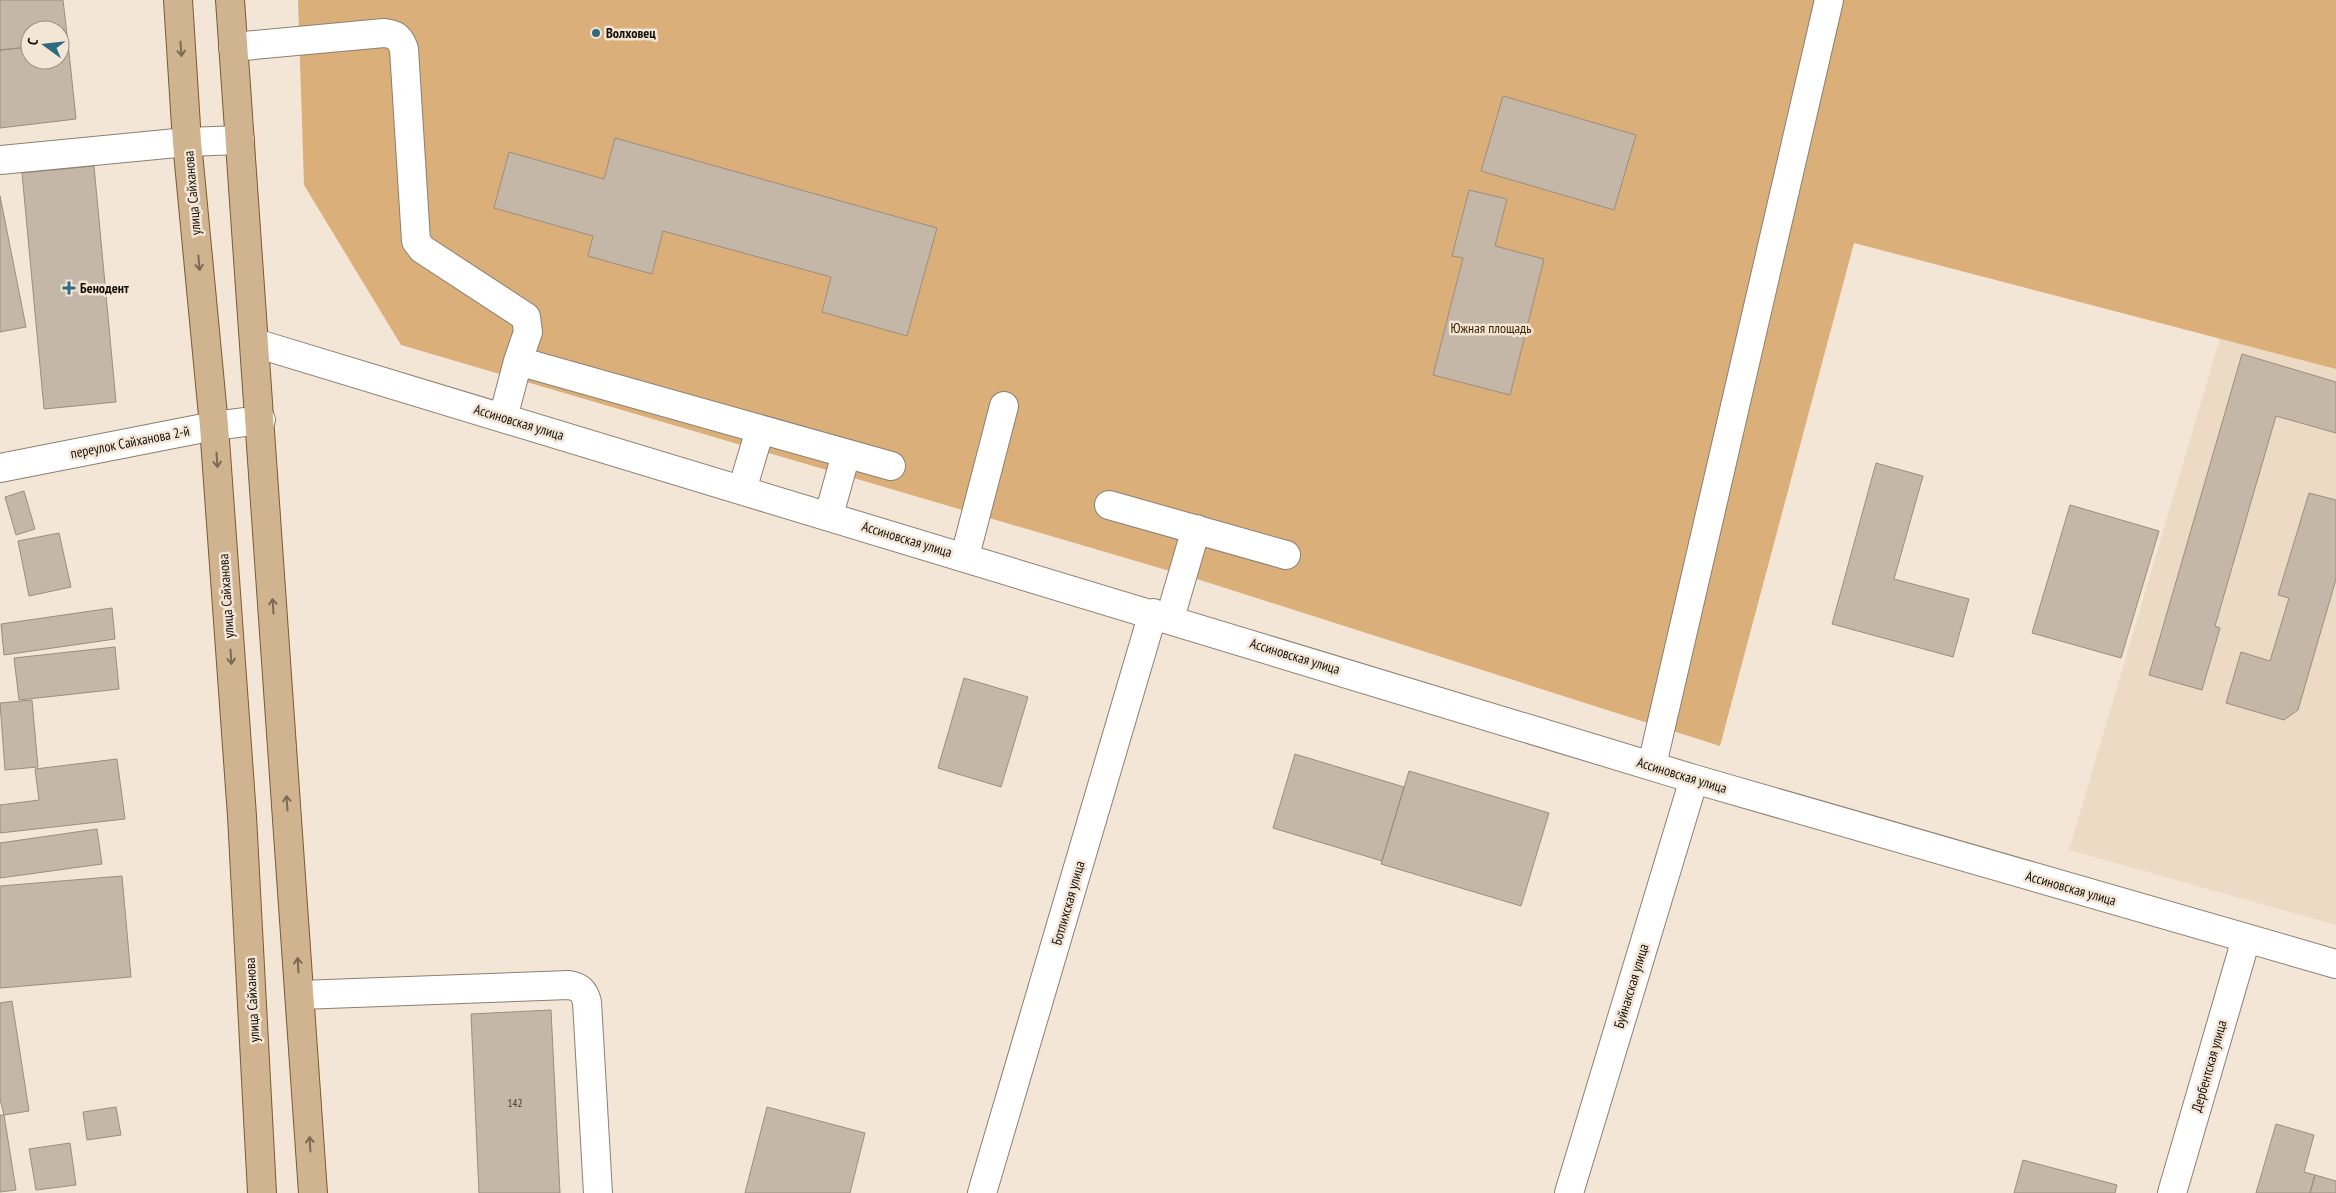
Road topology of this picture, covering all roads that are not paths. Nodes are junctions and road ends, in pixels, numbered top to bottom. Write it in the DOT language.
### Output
graph roads {
  1 [pos="178,0"];
  2 [pos="230,0"];
  3 [pos="1829,0"];
  4 [pos="234,47"];
  5 [pos="240,140"];
  6 [pos="187,142"];
  7 [pos="0,160"];
  8 [pos="255,342"];
  9 [pos="518,361"];
  10 [pos="1004,406"];
  11 [pos="504,418"];
  12 [pos="260,420"];
  13 [pos="214,426"];
  14 [pos="760,430"];
  15 [pos="846,454"];
  16 [pos="891,466"];
  17 [pos="0,468"];
  18 [pos="742,490"];
  19 [pos="1110,505"];
  20 [pos="829,515"];
  21 [pos="1196,529"];
  22 [pos="1286,555"];
  23 [pos="965,556"];
  24 [pos="1162,616"];
  25 [pos="1652,766"];
  26 [pos="1694,779"];
  27 [pos="2246,939"];
  28 [pos="2336,964"];
  29 [pos="300,995"];
  30 [pos="262,1193"];
  31 [pos="313,1193"];
  32 [pos="598,1193"];
  33 [pos="982,1193"];
  34 [pos="1569,1193"];
  35 [pos="2172,1193"];
  1 -- 6 [label="main road, улица Сайханова, one-way"];
  2 -- 4 [label="main road"];
  3 -- 25 [label="street"];
  4 -- 5 [label="main road"];
  4 -- 9 [label="street"];
  5 -- 6 [label="street"];
  5 -- 8 [label="main road"];
  6 -- 7 [label="street"];
  6 -- 13 [label="main road, улица Сайханова, one-way"];
  8 -- 11 [label="street, Ассиновская улица"];
  8 -- 12 [label="main road"];
  9 -- 11 [label="street"];
  9 -- 14 [label="street"];
  10 -- 23 [label="street"];
  11 -- 18 [label="street, Ассиновская улица"];
  12 -- 13 [label="street, переулок Сайханова 2-й"];
  29 -- 12 [label="main road, one-way"];
  13 -- 17 [label="street, переулок Сайханова 2-й"];
  13 -- 30 [label="main road, улица Сайханова, one-way"];
  14 -- 15 [label="street"];
  14 -- 18 [label="street"];
  15 -- 16 [label="street"];
  15 -- 20 [label="street"];
  18 -- 20 [label="street, Ассиновская улица"];
  19 -- 21 [label="street"];
  20 -- 23 [label="street, Ассиновская улица"];
  21 -- 22 [label="street"];
  21 -- 24 [label="street, Ботлихская улица"];
  23 -- 24 [label="street, Ассиновская улица"];
  24 -- 25 [label="street, Ассиновская улица"];
  24 -- 33 [label="street, Ботлихская улица"];
  25 -- 26 [label="street, Ассиновская улица"];
  26 -- 27 [label="street, Ассиновская улица"];
  26 -- 34 [label="street, Буйнакская улица"];
  27 -- 28 [label="street, Ассиновская улица"];
  27 -- 35 [label="street, Дербентская улица"];
  31 -- 29 [label="main road, one-way"];
  29 -- 32 [label="street"];
}
